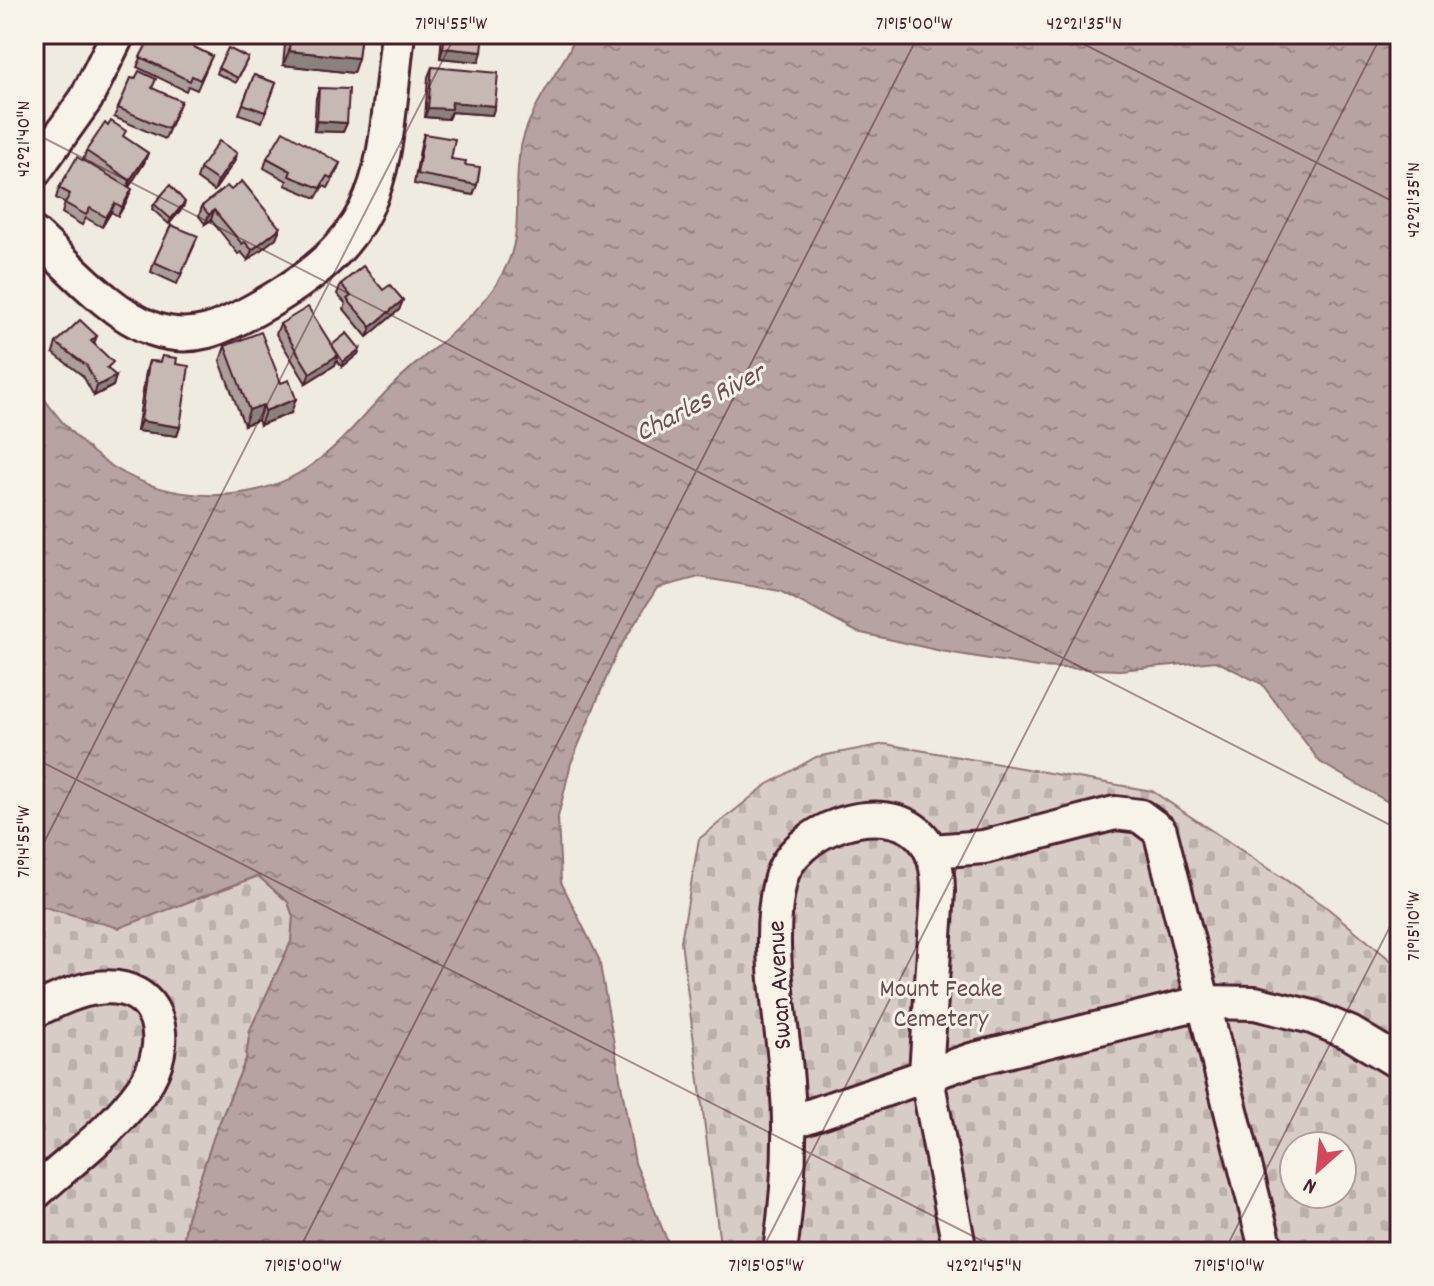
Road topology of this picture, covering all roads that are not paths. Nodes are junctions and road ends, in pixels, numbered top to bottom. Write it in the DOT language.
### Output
graph roads {
  1 [pos="118,34"];
  2 [pos="398,34"];
  3 [pos="34,172"];
  4 [pos="34,234"];
  5 [pos="932,851"];
  6 [pos="1204,1002"];
  7 [pos="34,1011"];
  8 [pos="1400,1063"];
  9 [pos="926,1073"];
  10 [pos="789,1123"];
  11 [pos="34,1194"];
  12 [pos="780,1252"];
  13 [pos="960,1252"];
  14 [pos="1267,1252"];
  1 -- 3 [label="street"];
  2 -- 4 [label="street"];
  5 -- 6 [label="street"];
  5 -- 9 [label="street"];
  5 -- 10 [label="street, Swan Avenue"];
  6 -- 8 [label="street"];
  6 -- 9 [label="street"];
  6 -- 14 [label="street"];
  7 -- 11 [label="street"];
  9 -- 10 [label="street"];
  9 -- 13 [label="street"];
  10 -- 12 [label="street, Swan Avenue"];
}
